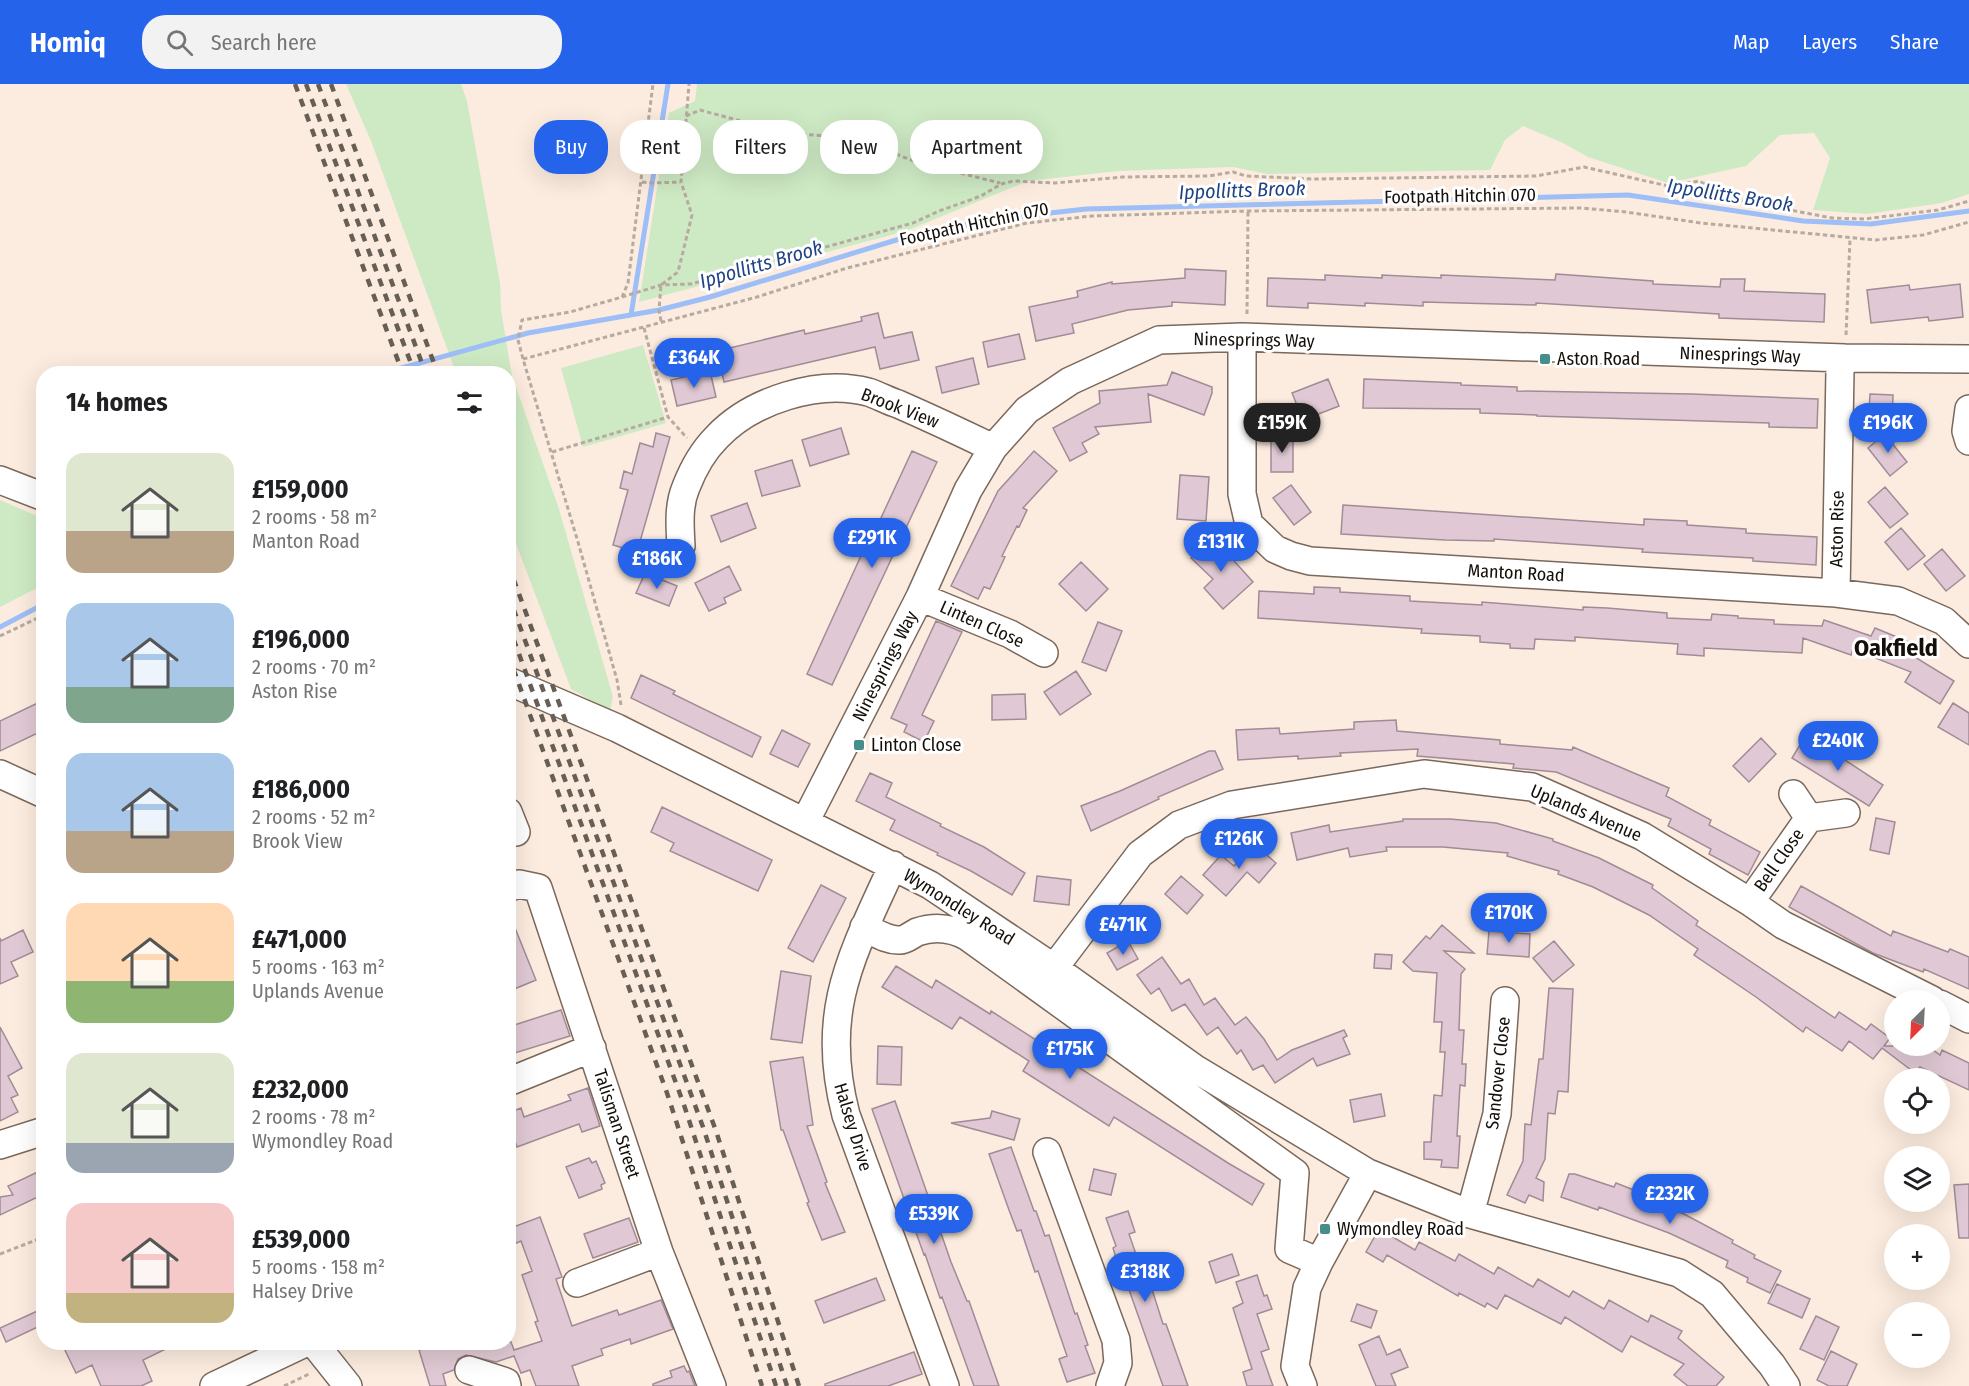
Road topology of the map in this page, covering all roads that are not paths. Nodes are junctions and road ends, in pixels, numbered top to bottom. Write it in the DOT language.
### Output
graph roads {
  1 [pos="1245,338"];
  2 [pos="1845,358"];
  3 [pos="1969,359"];
  4 [pos="1969,409"];
  5 [pos="1969,441"];
  6 [pos="993,448"];
  7 [pos="681,546"];
  8 [pos="1836,593"];
  9 [pos="920,597"];
  10 [pos="1969,644"];
  11 [pos="1044,653"];
  12 [pos="516,684"];
  13 [pos="0,774"];
  14 [pos="36,790"];
  15 [pos="1793,794"];
  16 [pos="1846,813"];
  17 [pos="1809,818"];
  18 [pos="805,822"];
  19 [pos="893,865"];
  20 [pos="516,885"];
  21 [pos="1750,902"];
  22 [pos="864,927"];
  23 [pos="1054,968"];
  24 [pos="1912,990"];
  25 [pos="1505,1001"];
  26 [pos="1950,1009"];
  27 [pos="1969,1019"];
  28 [pos="592,1048"];
  29 [pos="516,1079"];
  30 [pos="36,1134"];
  31 [pos="0,1145"];
  32 [pos="1047,1152"];
  33 [pos="1368,1173"];
  34 [pos="1470,1214"];
  35 [pos="660,1251"];
  36 [pos="1319,1262"];
  37 [pos="577,1283"];
  38 [pos="290,1350"];
  39 [pos="319,1350"];
  40 [pos="469,1370"];
  41 [pos="1116,1384"];
  42 [pos="214,1386"];
  43 [pos="348,1386"];
  44 [pos="507,1386"];
  45 [pos="712,1386"];
  46 [pos="945,1386"];
  47 [pos="1303,1386"];
  48 [pos="1786,1386"];
  1 -- 2 [label="street, Ninesprings Way"];
  1 -- 6 [label="street, Ninesprings Way"];
  1 -- 8 [label="street, Manton Road"];
  2 -- 3 [label="street, Ninesprings Way"];
  2 -- 8 [label="street, Aston Rise"];
  4 -- 5 [label="street"];
  6 -- 7 [label="street, Brook View"];
  6 -- 9 [label="street, Ninesprings Way"];
  8 -- 10 [label="street, Manton Road"];
  9 -- 11 [label="street, Linten Close"];
  9 -- 18 [label="street, Ninesprings Way"];
  12 -- 18 [label="street, Wymondley Road"];
  13 -- 14 [label="street"];
  15 -- 17 [label="street, Bell Close"];
  16 -- 17 [label="street, Bell Close"];
  17 -- 21 [label="street, Bell Close"];
  18 -- 19 [label="street, Wymondley Road"];
  19 -- 22 [label="street, Halsey Drive"];
  19 -- 23 [label="street, Wymondley Road"];
  20 -- 28 [label="street, Talisman Street"];
  21 -- 23 [label="street, Uplands Avenue"];
  21 -- 24 [label="street, Uplands Avenue"];
  22 -- 36 [label="street, Wymondley Road"];
  22 -- 46 [label="street, Halsey Drive"];
  23 -- 33 [label="street, Wymondley Road"];
  25 -- 34 [label="street, Sandover Close"];
  26 -- 27 [label="street"];
  28 -- 29 [label="street"];
  28 -- 35 [label="street, Talisman Street"];
  30 -- 31 [label="street"];
  32 -- 41 [label="street"];
  33 -- 34 [label="street, Wymondley Road"];
  33 -- 36 [label="street"];
  34 -- 48 [label="street, Wymondley Road"];
  35 -- 37 [label="street"];
  35 -- 45 [label="street, Talisman Street"];
  36 -- 47 [label="street"];
  38 -- 42 [label="street"];
  39 -- 43 [label="street"];
  40 -- 44 [label="street"];
}
